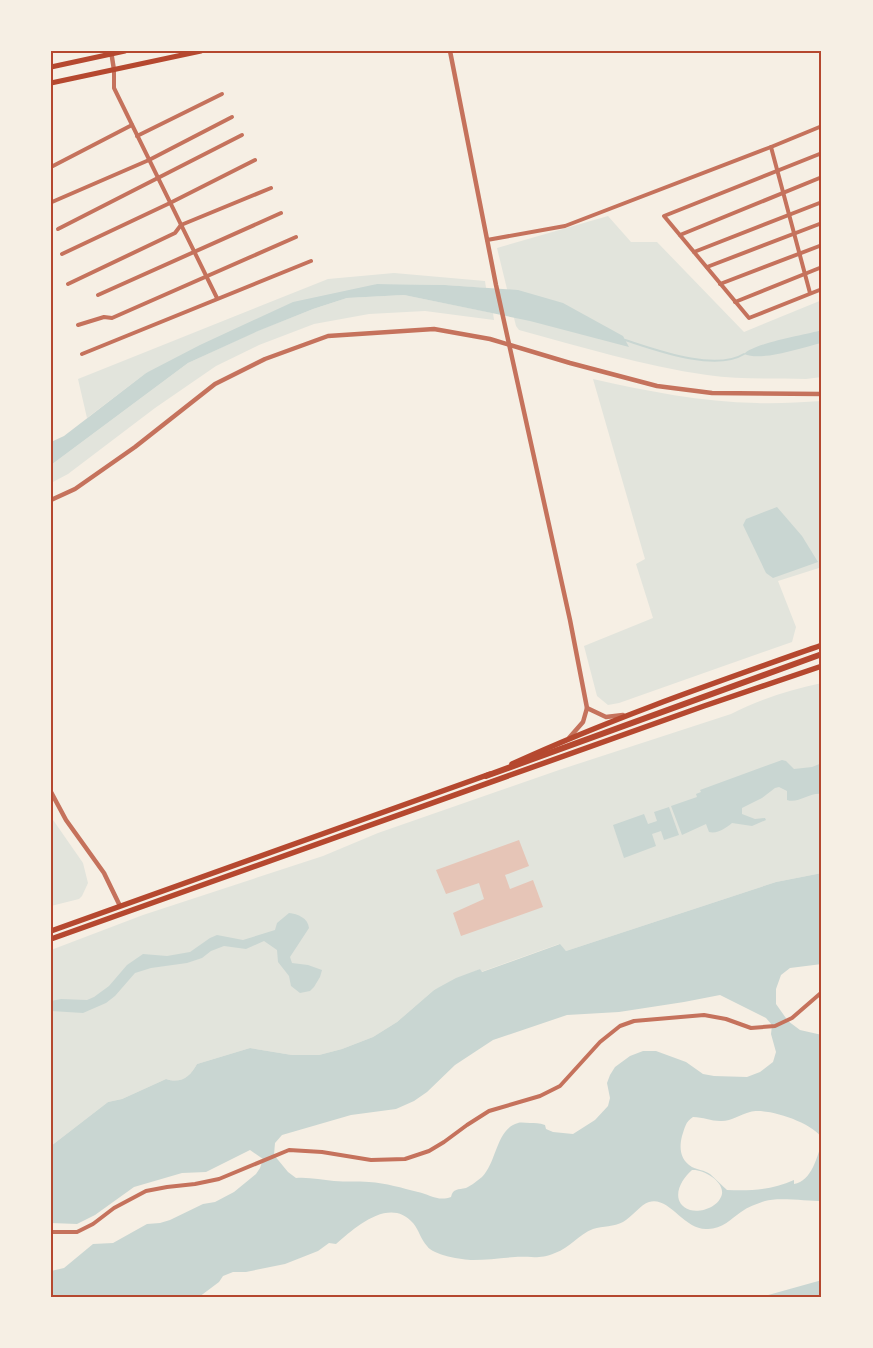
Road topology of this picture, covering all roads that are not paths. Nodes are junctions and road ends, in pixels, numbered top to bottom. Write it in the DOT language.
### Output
graph roads {
  1 [pos="125,51"];
  2 [pos="200,51"];
  3 [pos="450,51"];
  4 [pos="111,53"];
  5 [pos="51,67"];
  6 [pos="114,70"];
  7 [pos="51,83"];
  8 [pos="222,94"];
  9 [pos="232,117"];
  10 [pos="132,125"];
  11 [pos="822,126"];
  12 [pos="242,135"];
  13 [pos="137,136"];
  14 [pos="772,147"];
  15 [pos="822,153"];
  16 [pos="149,160"];
  17 [pos="255,160"];
  18 [pos="51,167"];
  19 [pos="778,170"];
  20 [pos="822,177"];
  21 [pos="158,178"];
  22 [pos="270,188"];
  23 [pos="784,192"];
  24 [pos="52,202"];
  25 [pos="822,202"];
  26 [pos="170,203"];
  27 [pos="281,214"];
  28 [pos="790,215"];
  29 [pos="822,223"];
  30 [pos="181,225"];
  31 [pos="58,229"];
  32 [pos="794,233"];
  33 [pos="680,235"];
  34 [pos="296,237"];
  35 [pos="487,240"];
  36 [pos="822,245"];
  37 [pos="194,252"];
  38 [pos="694,252"];
  39 [pos="62,254"];
  40 [pos="800,254"];
  41 [pos="311,261"];
  42 [pos="822,267"];
  43 [pos="707,268"];
  44 [pos="805,274"];
  45 [pos="207,277"];
  46 [pos="68,284"];
  47 [pos="720,284"];
  48 [pos="822,289"];
  49 [pos="810,293"];
  50 [pos="98,295"];
  51 [pos="217,298"];
  52 [pos="735,302"];
  53 [pos="78,325"];
  54 [pos="509,345"];
  55 [pos="82,354"];
  56 [pos="822,394"];
  57 [pos="51,500"];
  58 [pos="822,646"];
  59 [pos="822,654"];
  60 [pos="822,666"];
  61 [pos="587,708"];
  62 [pos="632,713"];
  63 [pos="569,738"];
  64 [pos="486,776"];
  65 [pos="51,792"];
  66 [pos="120,906"];
  67 [pos="51,931"];
  68 [pos="51,939"];
  69 [pos="822,992"];
  70 [pos="51,1232"];
  1 -- 4 [label="main road"];
  2 -- 6 [label="main road"];
  3 -- 35 [label="street"];
  4 -- 5 [label="main road"];
  4 -- 6 [label="street"];
  6 -- 7 [label="main road"];
  6 -- 10 [label="street"];
  8 -- 13 [label="street"];
  9 -- 16 [label="street"];
  10 -- 13 [label="street"];
  10 -- 18 [label="street"];
  11 -- 14 [label="street"];
  12 -- 21 [label="street"];
  13 -- 16 [label="street"];
  14 -- 19 [label="street"];
  14 -- 35 [label="street"];
  15 -- 19 [label="street"];
  16 -- 21 [label="street"];
  16 -- 24 [label="street"];
  17 -- 26 [label="street"];
  19 -- 23 [label="street"];
  19 -- 33 [label="street"];
  20 -- 23 [label="street"];
  21 -- 26 [label="street"];
  21 -- 31 [label="street"];
  22 -- 30 [label="street"];
  23 -- 28 [label="street"];
  23 -- 33 [label="street"];
  25 -- 28 [label="street"];
  26 -- 30 [label="street"];
  26 -- 39 [label="street"];
  27 -- 37 [label="street"];
  28 -- 32 [label="street"];
  28 -- 38 [label="street"];
  29 -- 32 [label="street"];
  30 -- 37 [label="street"];
  30 -- 46 [label="street"];
  32 -- 40 [label="street"];
  32 -- 43 [label="street"];
  33 -- 38 [label="street"];
  34 -- 45 [label="street"];
  35 -- 54 [label="street"];
  36 -- 40 [label="street"];
  37 -- 45 [label="street"];
  37 -- 50 [label="street"];
  38 -- 43 [label="street"];
  40 -- 44 [label="street"];
  40 -- 47 [label="street"];
  41 -- 51 [label="street"];
  42 -- 44 [label="street"];
  43 -- 47 [label="street"];
  44 -- 49 [label="street"];
  44 -- 52 [label="street"];
  45 -- 51 [label="street"];
  45 -- 53 [label="street"];
  47 -- 52 [label="street"];
  48 -- 49 [label="street"];
  49 -- 52 [label="street"];
  51 -- 55 [label="street"];
  54 -- 56 [label="street"];
  54 -- 57 [label="street"];
  54 -- 61 [label="street"];
  58 -- 62 [label="main road"];
  59 -- 64 [label="highway"];
  60 -- 68 [label="main road"];
  61 -- 62 [label="street"];
  61 -- 63 [label="street"];
  62 -- 63 [label="main road"];
  63 -- 64 [label="main road"];
  64 -- 66 [label="main road"];
  65 -- 66 [label="street"];
  66 -- 67 [label="main road"];
  69 -- 70 [label="street"];
}
